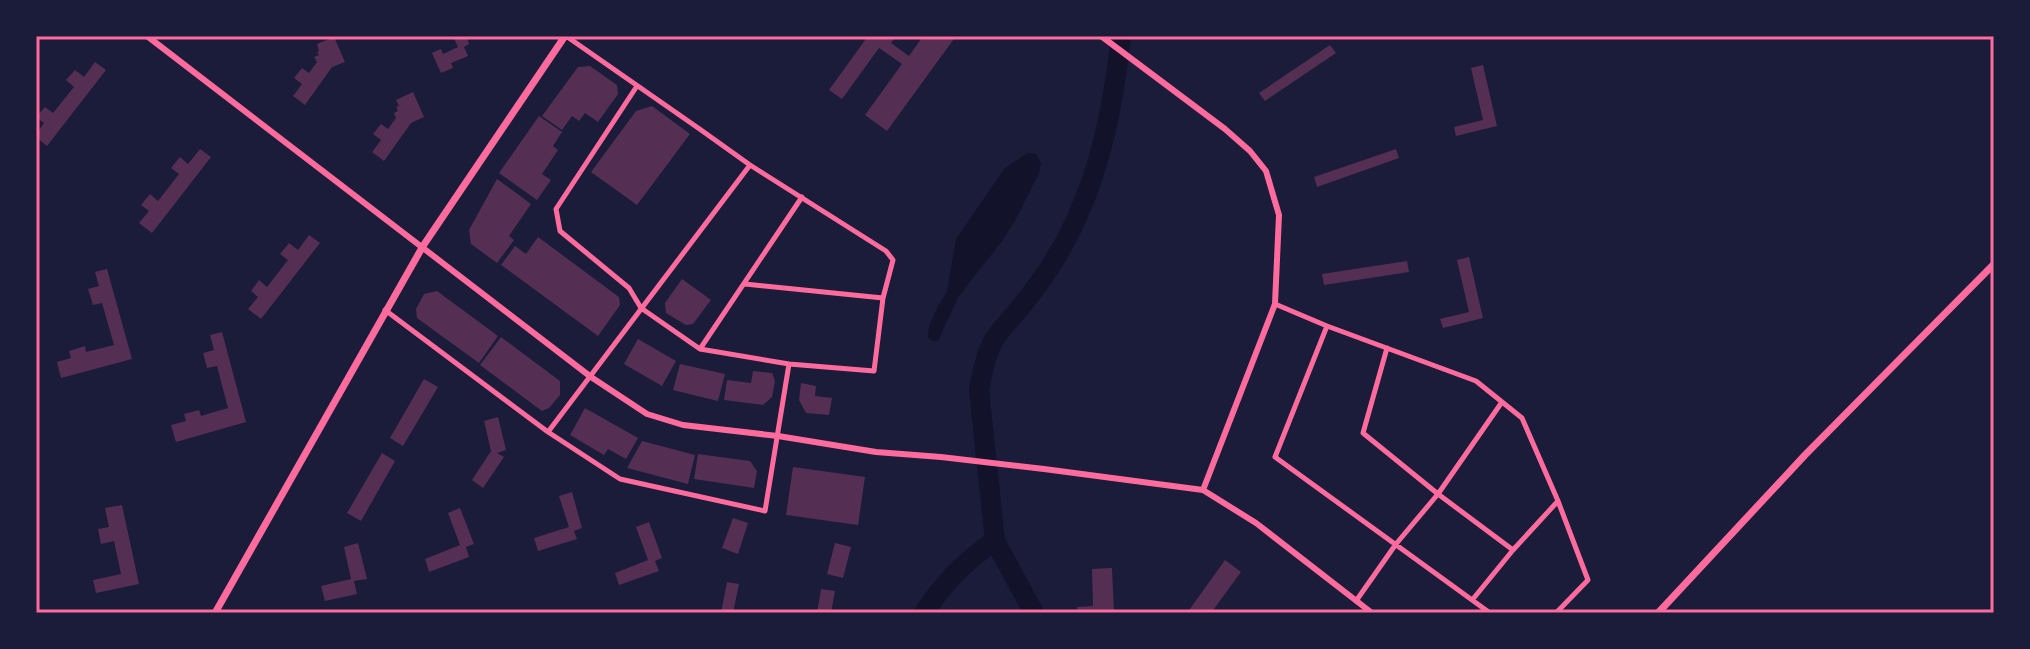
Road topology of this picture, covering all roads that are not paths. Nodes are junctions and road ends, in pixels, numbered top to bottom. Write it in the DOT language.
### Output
graph roads {
  1 [pos="147,36"];
  2 [pos="565,36"];
  3 [pos="1101,36"];
  4 [pos="637,86"];
  5 [pos="750,165"];
  6 [pos="802,197"];
  7 [pos="423,246"];
  8 [pos="1994,264"];
  9 [pos="745,284"];
  10 [pos="883,298"];
  11 [pos="1275,304"];
  12 [pos="641,308"];
  13 [pos="385,310"];
  14 [pos="1327,326"];
  15 [pos="1387,348"];
  16 [pos="700,349"];
  17 [pos="789,364"];
  18 [pos="591,377"];
  19 [pos="1502,402"];
  20 [pos="548,432"];
  21 [pos="778,436"];
  22 [pos="1203,490"];
  23 [pos="1438,494"];
  24 [pos="1558,501"];
  25 [pos="1396,544"];
  26 [pos="1513,550"];
  27 [pos="1473,599"];
  28 [pos="1356,601"];
  29 [pos="215,613"];
  30 [pos="1372,613"];
  31 [pos="1490,613"];
  32 [pos="1556,613"];
  33 [pos="1658,613"];
  1 -- 7 [label="street"];
  2 -- 4 [label="street"];
  2 -- 7 [label="main road"];
  3 -- 11 [label="street"];
  4 -- 5 [label="street"];
  4 -- 12 [label="street"];
  5 -- 6 [label="street"];
  5 -- 12 [label="street"];
  6 -- 9 [label="street"];
  6 -- 10 [label="street"];
  7 -- 13 [label="main road"];
  7 -- 18 [label="street"];
  8 -- 33 [label="main road"];
  9 -- 10 [label="street"];
  9 -- 16 [label="street"];
  10 -- 17 [label="street"];
  11 -- 14 [label="street"];
  11 -- 22 [label="street"];
  12 -- 16 [label="street"];
  12 -- 18 [label="street"];
  13 -- 20 [label="street"];
  13 -- 29 [label="main road"];
  14 -- 15 [label="street"];
  14 -- 25 [label="street"];
  15 -- 19 [label="street"];
  15 -- 23 [label="street"];
  16 -- 17 [label="street"];
  17 -- 21 [label="street"];
  18 -- 20 [label="street"];
  18 -- 21 [label="street"];
  19 -- 23 [label="street"];
  19 -- 24 [label="street"];
  20 -- 21 [label="street"];
  21 -- 22 [label="street"];
  22 -- 28 [label="street"];
  23 -- 25 [label="street"];
  23 -- 26 [label="street"];
  24 -- 26 [label="street"];
  24 -- 32 [label="street"];
  25 -- 27 [label="street"];
  25 -- 28 [label="street"];
  26 -- 27 [label="street"];
  27 -- 31 [label="street"];
  28 -- 30 [label="street"];
}
